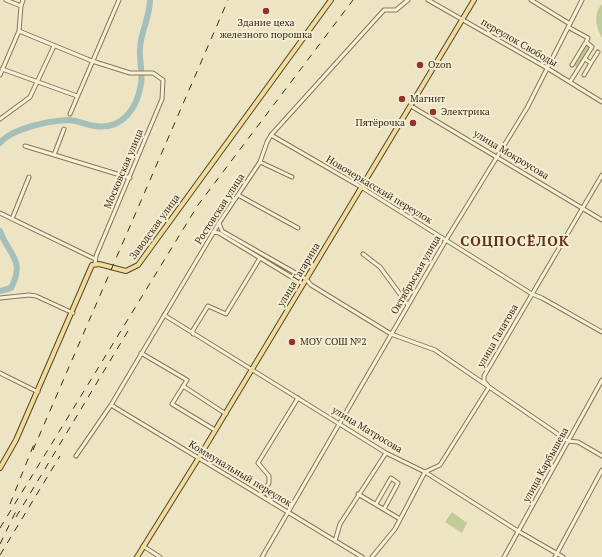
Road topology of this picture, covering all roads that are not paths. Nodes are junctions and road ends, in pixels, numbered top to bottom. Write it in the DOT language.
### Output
graph roads {
  1 [pos="6,0"];
  2 [pos="23,0"];
  3 [pos="118,0"];
  4 [pos="330,0"];
  5 [pos="408,0"];
  6 [pos="428,0"];
  7 [pos="474,0"];
  8 [pos="531,0"];
  9 [pos="582,0"];
  10 [pos="21,6"];
  11 [pos="463,20"];
  12 [pos="569,25"];
  13 [pos="19,31"];
  14 [pos="586,42"];
  15 [pos="54,46"];
  16 [pos="598,52"];
  17 [pos="585,59"];
  18 [pos="92,61"];
  19 [pos="591,63"];
  20 [pos="572,65"];
  21 [pos="547,68"];
  22 [pos="2,69"];
  23 [pos="0,75"];
  24 [pos="584,75"];
  25 [pos="37,81"];
  26 [pos="570,82"];
  27 [pos="77,96"];
  28 [pos="602,102"];
  29 [pos="410,106"];
  30 [pos="70,114"];
  31 [pos="0,119"];
  32 [pos="64,129"];
  33 [pos="271,135"];
  34 [pos="25,146"];
  35 [pos="54,155"];
  36 [pos="496,156"];
  37 [pos="260,162"];
  38 [pos="602,175"];
  39 [pos="29,177"];
  40 [pos="292,177"];
  41 [pos="130,178"];
  42 [pos="361,187"];
  43 [pos="238,194"];
  44 [pos="582,208"];
  45 [pos="0,213"];
  46 [pos="12,219"];
  47 [pos="602,220"];
  48 [pos="219,223"];
  49 [pos="298,228"];
  50 [pos="213,232"];
  51 [pos="446,240"];
  52 [pos="363,254"];
  53 [pos="260,258"];
  54 [pos="95,262"];
  55 [pos="306,279"];
  56 [pos="303,284"];
  57 [pos="532,294"];
  58 [pos="0,298"];
  59 [pos="408,305"];
  60 [pos="73,313"];
  61 [pos="164,315"];
  62 [pos="602,332"];
  63 [pos="193,334"];
  64 [pos="391,334"];
  65 [pos="141,353"];
  66 [pos="251,370"];
  67 [pos="0,373"];
  68 [pos="602,380"];
  69 [pos="183,386"];
  70 [pos="489,386"];
  71 [pos="38,392"];
  72 [pos="298,398"];
  73 [pos="111,405"];
  74 [pos="226,414"];
  75 [pos="340,423"];
  76 [pos="215,430"];
  77 [pos="568,441"];
  78 [pos="386,453"];
  79 [pos="76,456"];
  80 [pos="602,456"];
  81 [pos="198,459"];
  82 [pos="0,468"];
  83 [pos="602,470"];
  84 [pos="425,472"];
  85 [pos="358,494"];
  86 [pos="272,503"];
  87 [pos="376,504"];
  88 [pos="384,509"];
  89 [pos="288,512"];
  90 [pos="400,519"];
  91 [pos="518,531"];
  92 [pos="335,541"];
  93 [pos="143,546"];
  94 [pos="556,555"];
  95 [pos="137,557"];
  96 [pos="160,557"];
  97 [pos="262,557"];
  98 [pos="362,557"];
  99 [pos="372,557"];
  100 [pos="504,557"];
  101 [pos="564,557"];
  1 -- 10 [label="street"];
  2 -- 10 [label="street"];
  3 -- 18 [label="street"];
  4 -- 54 [label="main road, Заводская улица"];
  5 -- 33 [label="street, Ростовская улица"];
  6 -- 11 [label="street, переулок Свободы"];
  7 -- 11 [label="main road, улица Гагарина"];
  8 -- 12 [label="street"];
  9 -- 12 [label="street, Октябрьская улица"];
  10 -- 13 [label="street"];
  11 -- 21 [label="street, переулок Свободы"];
  11 -- 29 [label="main road, улица Гагарина"];
  12 -- 14 [label="street"];
  12 -- 21 [label="street, Октябрьская улица"];
  13 -- 15 [label="street"];
  13 -- 22 [label="street"];
  14 -- 17 [label="street"];
  14 -- 20 [label="street"];
  15 -- 18 [label="street"];
  15 -- 25 [label="street"];
  16 -- 19 [label="street"];
  17 -- 19 [label="street"];
  17 -- 26 [label="street"];
  18 -- 27 [label="street"];
  18 -- 41 [label="street, Московская улица"];
  19 -- 24 [label="street"];
  21 -- 26 [label="street, переулок Свободы"];
  21 -- 36 [label="street, Октябрьская улица"];
  22 -- 23 [label="street"];
  22 -- 25 [label="street"];
  25 -- 27 [label="street"];
  25 -- 31 [label="street"];
  26 -- 28 [label="street, переулок Свободы"];
  27 -- 30 [label="street"];
  29 -- 36 [label="street, улица Мокроусова"];
  29 -- 42 [label="main road, улица Гагарина"];
  32 -- 35 [label="street"];
  33 -- 37 [label="street, Ростовская улица"];
  33 -- 42 [label="street, Новочеркасский переулок"];
  34 -- 35 [label="street"];
  35 -- 41 [label="street"];
  36 -- 44 [label="street, улица Мокроусова"];
  36 -- 51 [label="street, Октябрьская улица"];
  37 -- 40 [label="street"];
  37 -- 43 [label="street, Ростовская улица"];
  38 -- 44 [label="street, улица Галатова"];
  39 -- 46 [label="street"];
  41 -- 54 [label="street, Московская улица"];
  42 -- 51 [label="street, Новочеркасский переулок"];
  42 -- 55 [label="main road, улица Гагарина"];
  43 -- 48 [label="street, Ростовская улица"];
  43 -- 49 [label="street"];
  44 -- 47 [label="street, улица Мокроусова"];
  44 -- 57 [label="street, улица Галатова"];
  45 -- 46 [label="street"];
  46 -- 54 [label="street"];
  48 -- 50 [label="street, Ростовская улица"];
  48 -- 55 [label="street"];
  50 -- 53 [label="street"];
  50 -- 61 [label="street, Ростовская улица"];
  51 -- 57 [label="street, Новочеркасский переулок"];
  51 -- 59 [label="street, Октябрьская улица"];
  52 -- 59 [label="street"];
  53 -- 56 [label="street"];
  53 -- 63 [label="street"];
  54 -- 60 [label="main road"];
  55 -- 56 [label="main road, улица Гагарина"];
  55 -- 64 [label="street"];
  56 -- 66 [label="main road, улица Гагарина"];
  57 -- 62 [label="street, Новочеркасский переулок"];
  57 -- 70 [label="street, улица Галатова"];
  58 -- 60 [label="street"];
  59 -- 64 [label="street, Октябрьская улица"];
  60 -- 71 [label="main road"];
  61 -- 63 [label="street, улица Матросова"];
  61 -- 65 [label="street, Ростовская улица"];
  63 -- 66 [label="street, улица Матросова"];
  64 -- 70 [label="street"];
  64 -- 75 [label="street, Октябрьская улица"];
  65 -- 69 [label="street"];
  65 -- 73 [label="street, Ростовская улица"];
  66 -- 72 [label="street, улица Матросова"];
  66 -- 74 [label="main road, улица Гагарина"];
  67 -- 71 [label="street"];
  68 -- 77 [label="street, улица Карбышева"];
  69 -- 74 [label="street"];
  69 -- 76 [label="street"];
  70 -- 77 [label="street"];
  70 -- 84 [label="street"];
  71 -- 82 [label="main road"];
  72 -- 75 [label="street, улица Матросова"];
  72 -- 86 [label="street"];
  73 -- 79 [label="street, Ростовская улица"];
  73 -- 81 [label="street, Коммунальный переулок"];
  74 -- 76 [label="main road, улица Гагарина"];
  75 -- 78 [label="street, улица Матросова"];
  75 -- 89 [label="street, Октябрьская улица"];
  76 -- 81 [label="main road, улица Гагарина"];
  77 -- 80 [label="street"];
  77 -- 91 [label="street, улица Карбышева"];
  78 -- 84 [label="street, улица Матросова"];
  78 -- 85 [label="street"];
  81 -- 86 [label="street, Коммунальный переулок"];
  81 -- 93 [label="main road, улица Гагарина"];
  83 -- 94 [label="street"];
  84 -- 90 [label="street"];
  84 -- 91 [label="street, улица Матросова"];
  85 -- 87 [label="street"];
  85 -- 92 [label="street"];
  86 -- 89 [label="street, Коммунальный переулок"];
  87 -- 88 [label="street"];
  87 -- 88 [label="street"];
  88 -- 90 [label="street"];
  89 -- 92 [label="street, Коммунальный переулок"];
  89 -- 97 [label="street, Октябрьская улица"];
  90 -- 99 [label="street"];
  91 -- 94 [label="street, улица Матросова"];
  91 -- 100 [label="street, улица Карбышева"];
  92 -- 98 [label="street, Коммунальный переулок"];
  93 -- 95 [label="main road, улица Гагарина"];
  93 -- 96 [label="street"];
  94 -- 101 [label="street, улица Матросова"];
}
